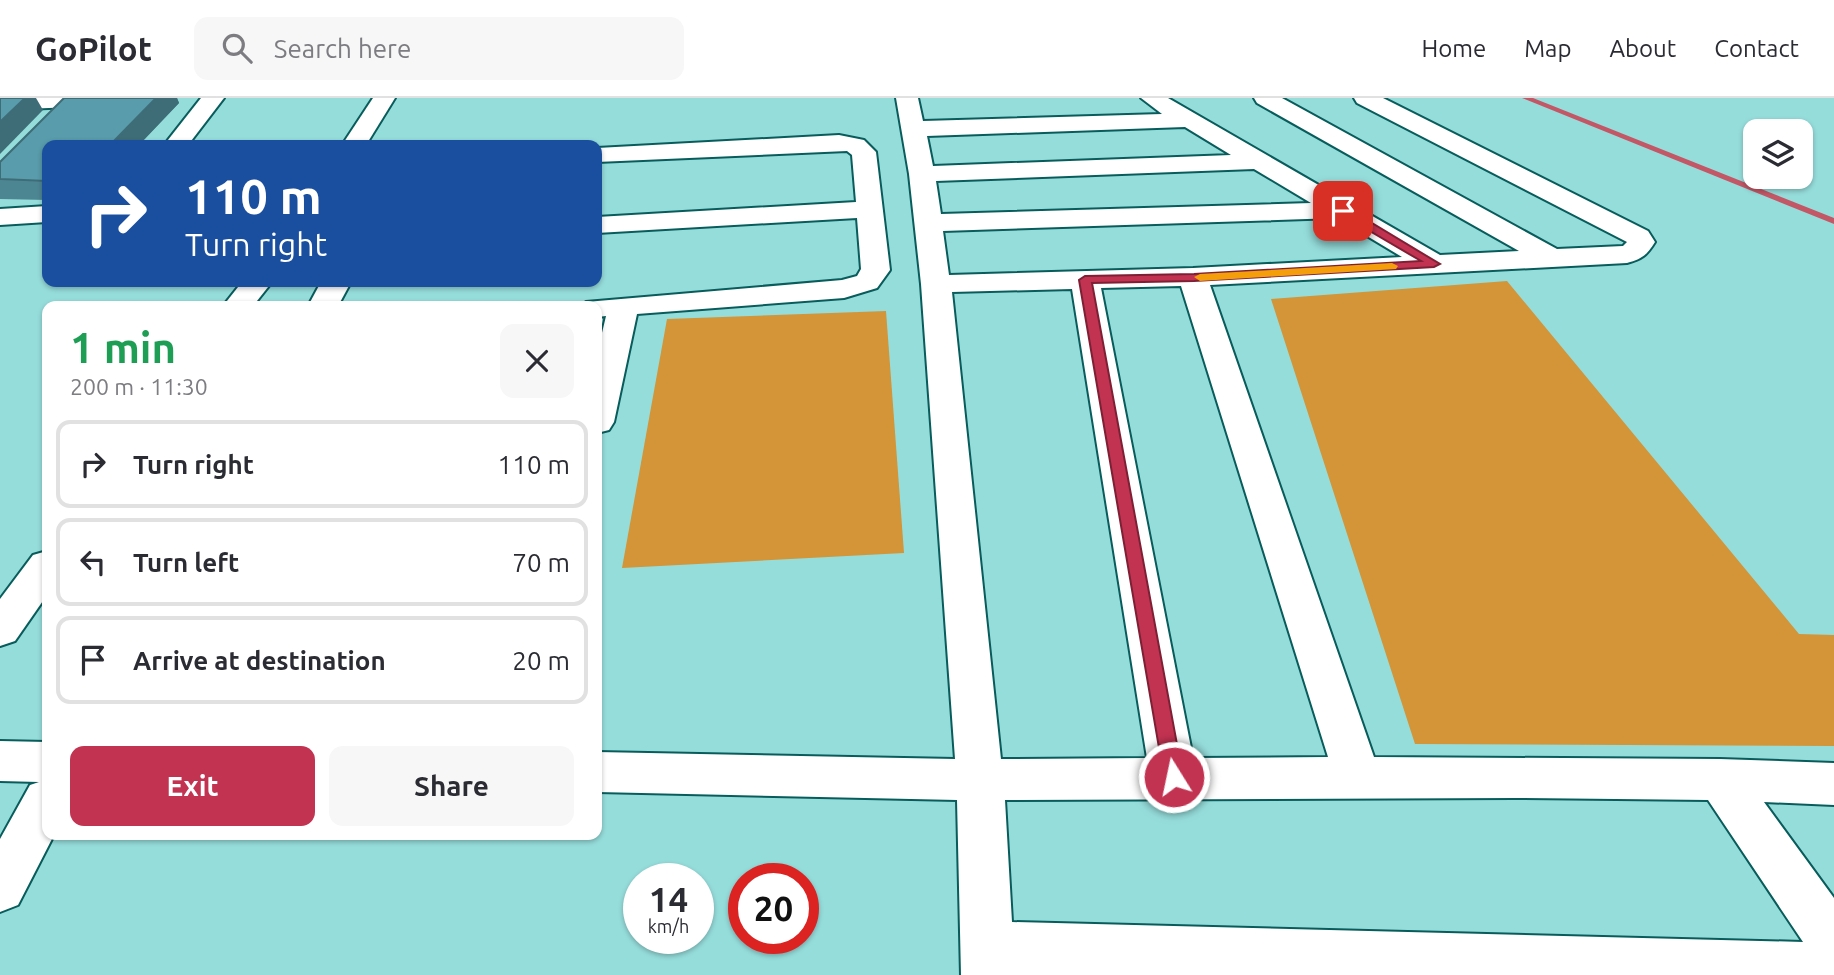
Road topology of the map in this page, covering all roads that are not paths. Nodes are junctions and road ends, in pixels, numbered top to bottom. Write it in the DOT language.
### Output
graph roads {
  1 [pos="122,98"];
  2 [pos="213,98"];
  3 [pos="384,98"];
  4 [pos="1152,98"];
  5 [pos="1265,98"];
  6 [pos="71,99"];
  7 [pos="0,103"];
  8 [pos="1351,104"];
  9 [pos="910,114"];
  10 [pos="1301,118"];
  11 [pos="1188,120"];
  12 [pos="1275,125"];
  13 [pos="44,127"];
  14 [pos="1249,132"];
  15 [pos="1224,139"];
  16 [pos="180,140"];
  17 [pos="357,140"];
  18 [pos="602,155"];
  19 [pos="1262,161"];
  20 [pos="922,174"];
  21 [pos="870,209"];
  22 [pos="1343,211"];
  23 [pos="42,214"];
  24 [pos="0,217"];
  25 [pos="928,223"];
  26 [pos="602,225"];
  27 [pos="1550,257"];
  28 [pos="1434,264"];
  29 [pos="1194,278"];
  30 [pos="1085,280"];
  31 [pos="936,284"];
  32 [pos="253,287"];
  33 [pos="242,301"];
  34 [pos="610,307"];
  35 [pos="602,378"];
  36 [pos="42,572"];
  37 [pos="0,631"];
  38 [pos="0,761"];
  39 [pos="42,762"];
  40 [pos="602,772"];
  41 [pos="1174,777"];
  42 [pos="1358,778"];
  43 [pos="1720,779"];
  44 [pos="980,780"];
  45 [pos="1834,784"];
  46 [pos="42,809"];
  47 [pos="0,888"];
  48 [pos="1834,942"];
  49 [pos="987,961"];
  50 [pos="1834,970"];
  1 -- 6 [label="street"];
  2 -- 16 [label="street"];
  3 -- 17 [label="street"];
  4 -- 11 [label="street"];
  5 -- 10 [label="street"];
  6 -- 7 [label="street"];
  6 -- 13 [label="street"];
  8 -- 10 [label="street"];
  8 -- 27 [label="street"];
  9 -- 11 [label="street"];
  9 -- 20 [label="street"];
  10 -- 12 [label="street"];
  10 -- 27 [label="street"];
  11 -- 15 [label="street"];
  14 -- 15 [label="street"];
  15 -- 19 [label="street"];
  18 -- 21 [label="street"];
  19 -- 20 [label="street"];
  19 -- 22 [label="street"];
  20 -- 25 [label="street"];
  21 -- 26 [label="street"];
  21 -- 34 [label="street"];
  22 -- 25 [label="street"];
  22 -- 28 [label="street"];
  23 -- 24 [label="street"];
  25 -- 31 [label="street"];
  27 -- 28 [label="street"];
  28 -- 29 [label="street"];
  29 -- 30 [label="street"];
  29 -- 42 [label="street"];
  30 -- 31 [label="street"];
  30 -- 41 [label="street"];
  31 -- 44 [label="street"];
  32 -- 33 [label="street"];
  34 -- 35 [label="street"];
  36 -- 37 [label="street"];
  38 -- 39 [label="street"];
  40 -- 44 [label="street"];
  41 -- 42 [label="street"];
  41 -- 44 [label="street"];
  42 -- 43 [label="street"];
  43 -- 45 [label="street"];
  43 -- 48 [label="street"];
  44 -- 49 [label="street"];
  46 -- 47 [label="street"];
  49 -- 50 [label="street"];
}
